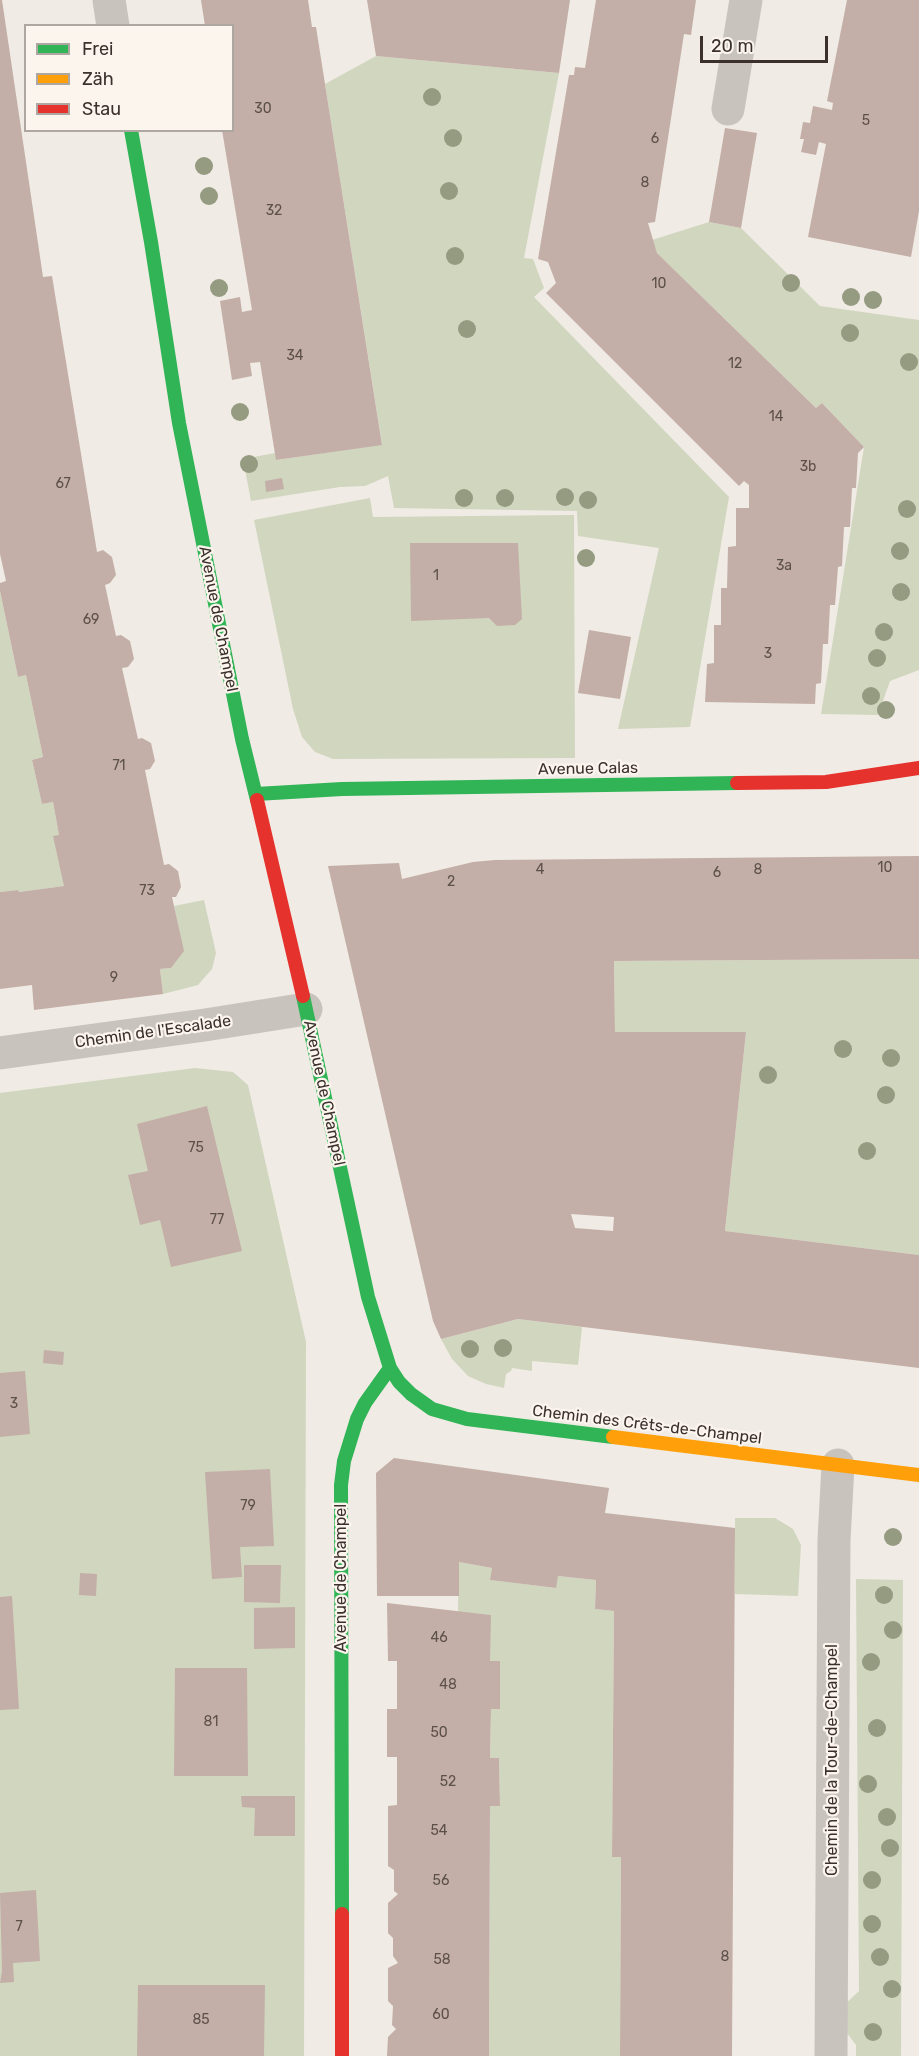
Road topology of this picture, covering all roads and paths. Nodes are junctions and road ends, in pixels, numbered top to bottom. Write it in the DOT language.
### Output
graph roads {
  1 [pos="109,0"];
  2 [pos="746,0"];
  3 [pos="113,24"];
  4 [pos="728,109"];
  5 [pos="131,132"];
  6 [pos="919,768"];
  7 [pos="256,794"];
  8 [pos="306,1009"];
  9 [pos="0,1053"];
  10 [pos="390,1368"];
  11 [pos="838,1465"];
  12 [pos="919,1475"];
  13 [pos="342,2056"];
  14 [pos="831,2056"];
  1 -- 3 [label="street"];
  2 -- 4 [label="street"];
  5 -- 7 [label="street, Avenue de Champel"];
  6 -- 7 [label="street, Avenue Calas"];
  7 -- 8 [label="street, Avenue de Champel"];
  8 -- 9 [label="street, Chemin de l'Escalade"];
  8 -- 10 [label="street, Avenue de Champel"];
  10 -- 11 [label="street, Chemin des Crêts-de-Champel"];
  10 -- 13 [label="street, Avenue de Champel"];
  11 -- 12 [label="street, Chemin des Crêts-de-Champel"];
  11 -- 14 [label="street, Chemin de la Tour-de-Champel"];
}
